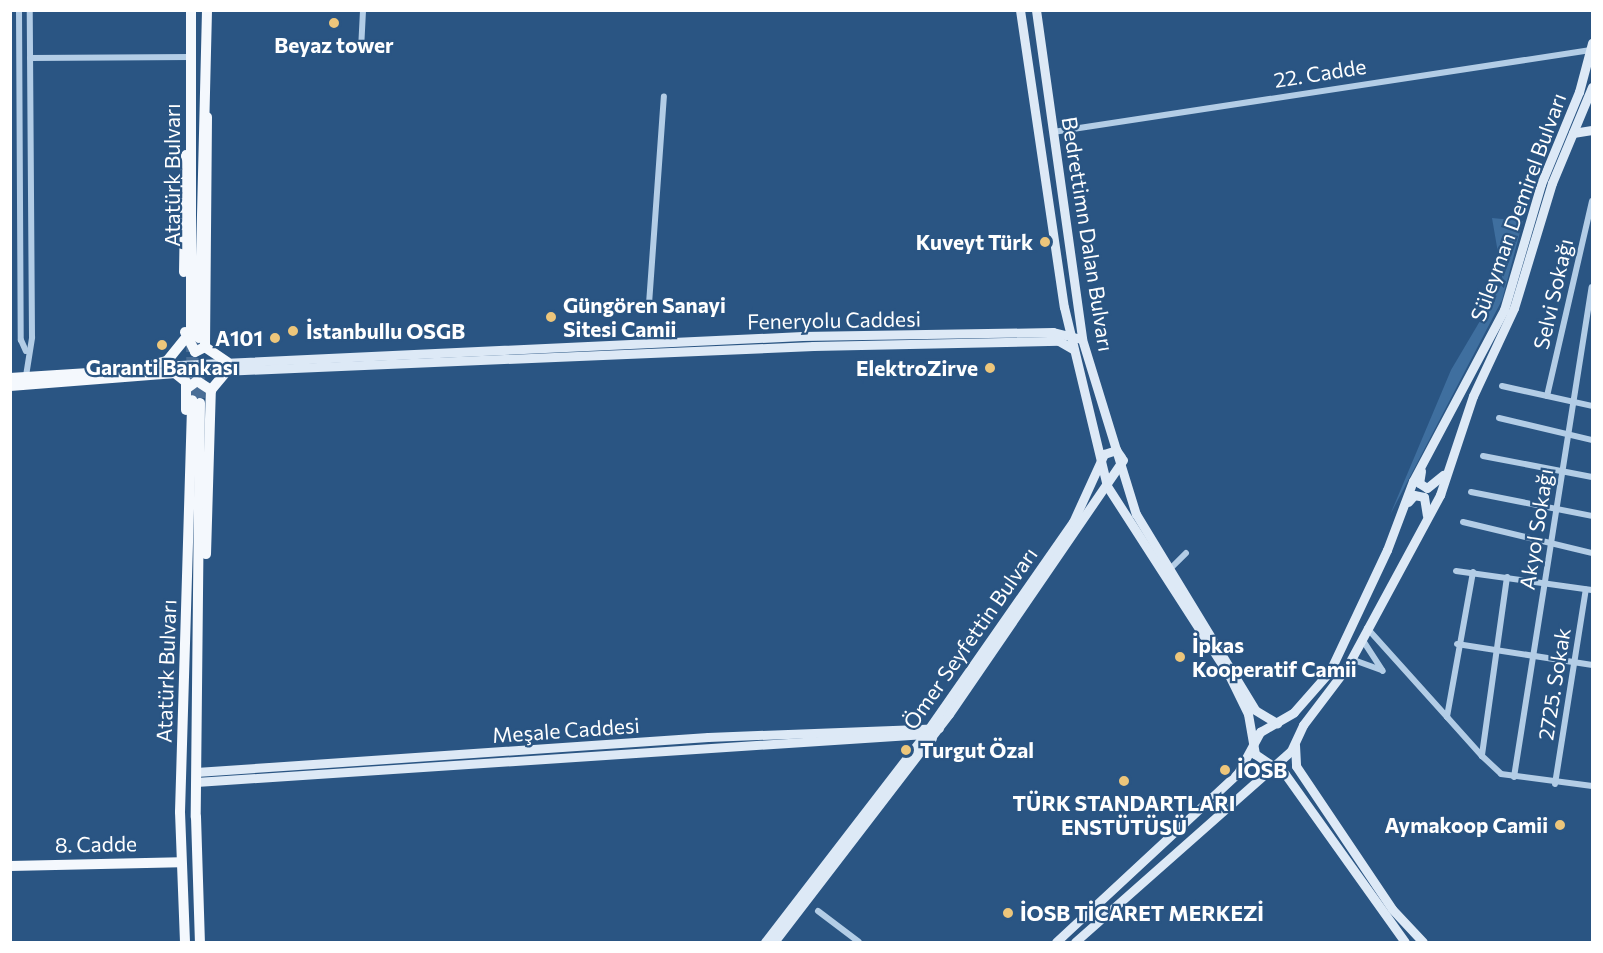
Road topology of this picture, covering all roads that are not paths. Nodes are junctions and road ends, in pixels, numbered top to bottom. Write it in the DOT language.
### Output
graph roads {
  1 [pos="19,10"];
  2 [pos="30,10"];
  3 [pos="191,10"];
  4 [pos="207,10"];
  5 [pos="363,10"];
  6 [pos="1020,10"];
  7 [pos="1036,10"];
  8 [pos="1592,47"];
  9 [pos="361,50"];
  10 [pos="191,57"];
  11 [pos="30,58"];
  12 [pos="10,81"];
  13 [pos="19,81"];
  14 [pos="1592,89"];
  15 [pos="664,97"];
  16 [pos="1571,112"];
  17 [pos="1582,113"];
  18 [pos="1593,119"];
  19 [pos="1593,130"];
  20 [pos="1053,132"];
  21 [pos="1573,133"];
  22 [pos="1593,201"];
  23 [pos="1593,287"];
  24 [pos="649,304"];
  25 [pos="1064,307"];
  26 [pos="1051,332"];
  27 [pos="1070,335"];
  28 [pos="1082,339"];
  29 [pos="195,341"];
  30 [pos="1073,349"];
  31 [pos="26,351"];
  32 [pos="227,366"];
  33 [pos="154,367"];
  34 [pos="176,373"];
  35 [pos="26,376"];
  36 [pos="10,378"];
  37 [pos="10,386"];
  38 [pos="1502,386"];
  39 [pos="186,389"];
  40 [pos="211,390"];
  41 [pos="1547,396"];
  42 [pos="1572,401"];
  43 [pos="1593,406"];
  44 [pos="1499,418"];
  45 [pos="1112,428"];
  46 [pos="1567,436"];
  47 [pos="1097,438"];
  48 [pos="1593,440"];
  49 [pos="1428,455"];
  50 [pos="1483,456"];
  51 [pos="1101,459"];
  52 [pos="1123,460"];
  53 [pos="1448,465"];
  54 [pos="1562,470"];
  55 [pos="1593,477"];
  56 [pos="1107,486"];
  57 [pos="1471,492"];
  58 [pos="1557,508"];
  59 [pos="1401,515"];
  60 [pos="1593,516"];
  61 [pos="1463,522"];
  62 [pos="1423,526"];
  63 [pos="1551,544"];
  64 [pos="1593,552"];
  65 [pos="1186,553"];
  66 [pos="1169,570"];
  67 [pos="1456,571"];
  68 [pos="1473,572"];
  69 [pos="1507,577"];
  70 [pos="1545,582"];
  71 [pos="1589,590"];
  72 [pos="1366,628"];
  73 [pos="1362,639"];
  74 [pos="198,643"];
  75 [pos="1456,644"];
  76 [pos="1500,651"];
  77 [pos="1533,656"];
  78 [pos="1351,659"];
  79 [pos="1573,662"];
  80 [pos="1593,665"];
  81 [pos="187,671"];
  82 [pos="1448,717"];
  83 [pos="1277,723"];
  84 [pos="935,726"];
  85 [pos="928,736"];
  86 [pos="1252,745"];
  87 [pos="1295,745"];
  88 [pos="1482,756"];
  89 [pos="1270,767"];
  90 [pos="182,770"];
  91 [pos="196,777"];
  92 [pos="1514,777"];
  93 [pos="1555,784"];
  94 [pos="1592,785"];
  95 [pos="180,862"];
  96 [pos="11,866"];
  97 [pos="818,911"];
  98 [pos="185,942"];
  99 [pos="200,942"];
  100 [pos="765,942"];
  101 [pos="774,942"];
  102 [pos="859,942"];
  103 [pos="1056,942"];
  104 [pos="1075,942"];
  105 [pos="1405,942"];
  106 [pos="1423,942"];
  1 -- 13 [label="street"];
  2 -- 11 [label="street"];
  3 -- 10 [label="main road, Atatürk Bulvarı"];
  4 -- 29 [label="main road, Atatürk Bulvarı"];
  5 -- 9 [label="street"];
  6 -- 25 [label="main road, Bedrettimn Dalan Bulvarı"];
  7 -- 20 [label="main road, Bedrettimn Dalan Bulvarı"];
  8 -- 16 [label="main road, Süleyman Demirel Bulvarı"];
  8 -- 20 [label="street, 22. Cadde"];
  10 -- 11 [label="street"];
  10 -- 29 [label="main road, Atatürk Bulvarı"];
  11 -- 31 [label="street"];
  12 -- 13 [label="street"];
  13 -- 31 [label="street"];
  14 -- 17 [label="main road, Süleyman Demirel Bulvarı"];
  15 -- 24 [label="street"];
  16 -- 17 [label="main road"];
  16 -- 49 [label="main road, Süleyman Demirel Bulvarı"];
  17 -- 18 [label="main road"];
  17 -- 21 [label="main road, Süleyman Demirel Bulvarı"];
  19 -- 21 [label="main road"];
  20 -- 28 [label="main road, Bedrettimn Dalan Bulvarı"];
  21 -- 53 [label="main road, Süleyman Demirel Bulvarı"];
  22 -- 41 [label="street, Selvi Sokağı"];
  23 -- 42 [label="street, Akyol Sokağı"];
  25 -- 26 [label="main road"];
  25 -- 27 [label="main road, Bedrettimn Dalan Bulvarı"];
  26 -- 27 [label="main road, Feneryolu Caddesi"];
  26 -- 32 [label="main road, Feneryolu Caddesi"];
  27 -- 28 [label="main road, Feneryolu Caddesi"];
  27 -- 30 [label="main road, Bedrettimn Dalan Bulvarı"];
  28 -- 45 [label="main road, Bedrettimn Dalan Bulvarı"];
  29 -- 32 [label="main road"];
  29 -- 33 [label="main road"];
  30 -- 32 [label="main road, Feneryolu Caddesi"];
  30 -- 47 [label="main road, Bedrettimn Dalan Bulvarı"];
  31 -- 35 [label="street"];
  32 -- 33 [label="main road, Feneryolu Caddesi"];
  32 -- 34 [label="main road, Feneryolu Caddesi"];
  32 -- 40 [label="main road"];
  33 -- 35 [label="main road"];
  34 -- 37 [label="main road"];
  34 -- 39 [label="main road"];
  35 -- 36 [label="main road"];
  38 -- 41 [label="street"];
  39 -- 40 [label="main road"];
  39 -- 81 [label="main road"];
  40 -- 74 [label="main road"];
  41 -- 42 [label="street"];
  42 -- 43 [label="street"];
  42 -- 46 [label="street, Akyol Sokağı"];
  44 -- 46 [label="street"];
  45 -- 47 [label="main road"];
  45 -- 52 [label="main road, Bedrettimn Dalan Bulvarı"];
  46 -- 48 [label="street"];
  46 -- 54 [label="street, Akyol Sokağı"];
  47 -- 51 [label="main road, Bedrettimn Dalan Bulvarı"];
  49 -- 53 [label="main road"];
  49 -- 59 [label="main road, Süleyman Demirel Bulvarı"];
  50 -- 54 [label="street"];
  51 -- 52 [label="main road"];
  51 -- 56 [label="main road, Bedrettimn Dalan Bulvarı"];
  51 -- 84 [label="main road, Ömer Seyfettin Bulvarı"];
  52 -- 56 [label="main road, Ömer Seyfettin Bulvarı"];
  52 -- 66 [label="main road, Bedrettimn Dalan Bulvarı"];
  53 -- 62 [label="main road, Süleyman Demirel Bulvarı"];
  54 -- 55 [label="street"];
  54 -- 58 [label="street, Akyol Sokağı"];
  56 -- 84 [label="main road, Ömer Seyfettin Bulvarı"];
  56 -- 86 [label="main road"];
  57 -- 58 [label="street"];
  58 -- 60 [label="street"];
  58 -- 63 [label="street, Akyol Sokağı"];
  59 -- 62 [label="main road"];
  59 -- 83 [label="main road, Süleyman Demirel Bulvarı"];
  61 -- 63 [label="street"];
  62 -- 72 [label="main road, Süleyman Demirel Bulvarı"];
  63 -- 64 [label="street"];
  63 -- 70 [label="street, Akyol Sokağı"];
  65 -- 66 [label="street"];
  66 -- 83 [label="main road, Bedrettimn Dalan Bulvarı"];
  67 -- 68 [label="street"];
  68 -- 69 [label="street"];
  68 -- 75 [label="street"];
  69 -- 70 [label="street"];
  69 -- 76 [label="street"];
  70 -- 71 [label="street"];
  70 -- 77 [label="street, Akyol Sokağı"];
  71 -- 79 [label="street, 2725. Sokak"];
  72 -- 73 [label="main road, Süleyman Demirel Bulvarı"];
  72 -- 82 [label="street"];
  73 -- 78 [label="main road, Süleyman Demirel Bulvarı"];
  73 -- 78 [label="street"];
  74 -- 81 [label="main road, Atatürk Bulvarı"];
  74 -- 91 [label="main road, Atatürk Bulvarı"];
  75 -- 76 [label="street"];
  75 -- 82 [label="street"];
  76 -- 77 [label="street"];
  76 -- 88 [label="street"];
  77 -- 79 [label="street"];
  77 -- 92 [label="street, Akyol Sokağı"];
  78 -- 87 [label="main road, Süleyman Demirel Bulvarı"];
  79 -- 80 [label="street"];
  79 -- 93 [label="street, 2725. Sokak"];
  81 -- 90 [label="main road, Atatürk Bulvarı"];
  82 -- 88 [label="street"];
  83 -- 86 [label="main road, Süleyman Demirel Bulvarı"];
  84 -- 85 [label="main road, Ömer Seyfettin Bulvarı"];
  84 -- 91 [label="main road, Meşale Caddesi"];
  85 -- 91 [label="main road, Meşale Caddesi"];
  85 -- 100 [label="main road, Ömer Seyfettin Bulvarı"];
  85 -- 101 [label="main road, Ömer Seyfettin Bulvarı"];
  86 -- 89 [label="main road"];
  86 -- 103 [label="main road, Süleyman Demirel Bulvarı"];
  87 -- 89 [label="main road, Süleyman Demirel Bulvarı"];
  87 -- 106 [label="main road"];
  88 -- 92 [label="street"];
  89 -- 104 [label="main road, Süleyman Demirel Bulvarı"];
  89 -- 105 [label="main road"];
  90 -- 91 [label="main road"];
  90 -- 95 [label="main road, Atatürk Bulvarı"];
  91 -- 99 [label="main road, Atatürk Bulvarı"];
  92 -- 93 [label="street"];
  93 -- 94 [label="street"];
  95 -- 96 [label="main road, 8. Cadde"];
  95 -- 98 [label="main road, Atatürk Bulvarı"];
  97 -- 102 [label="street"];
}
